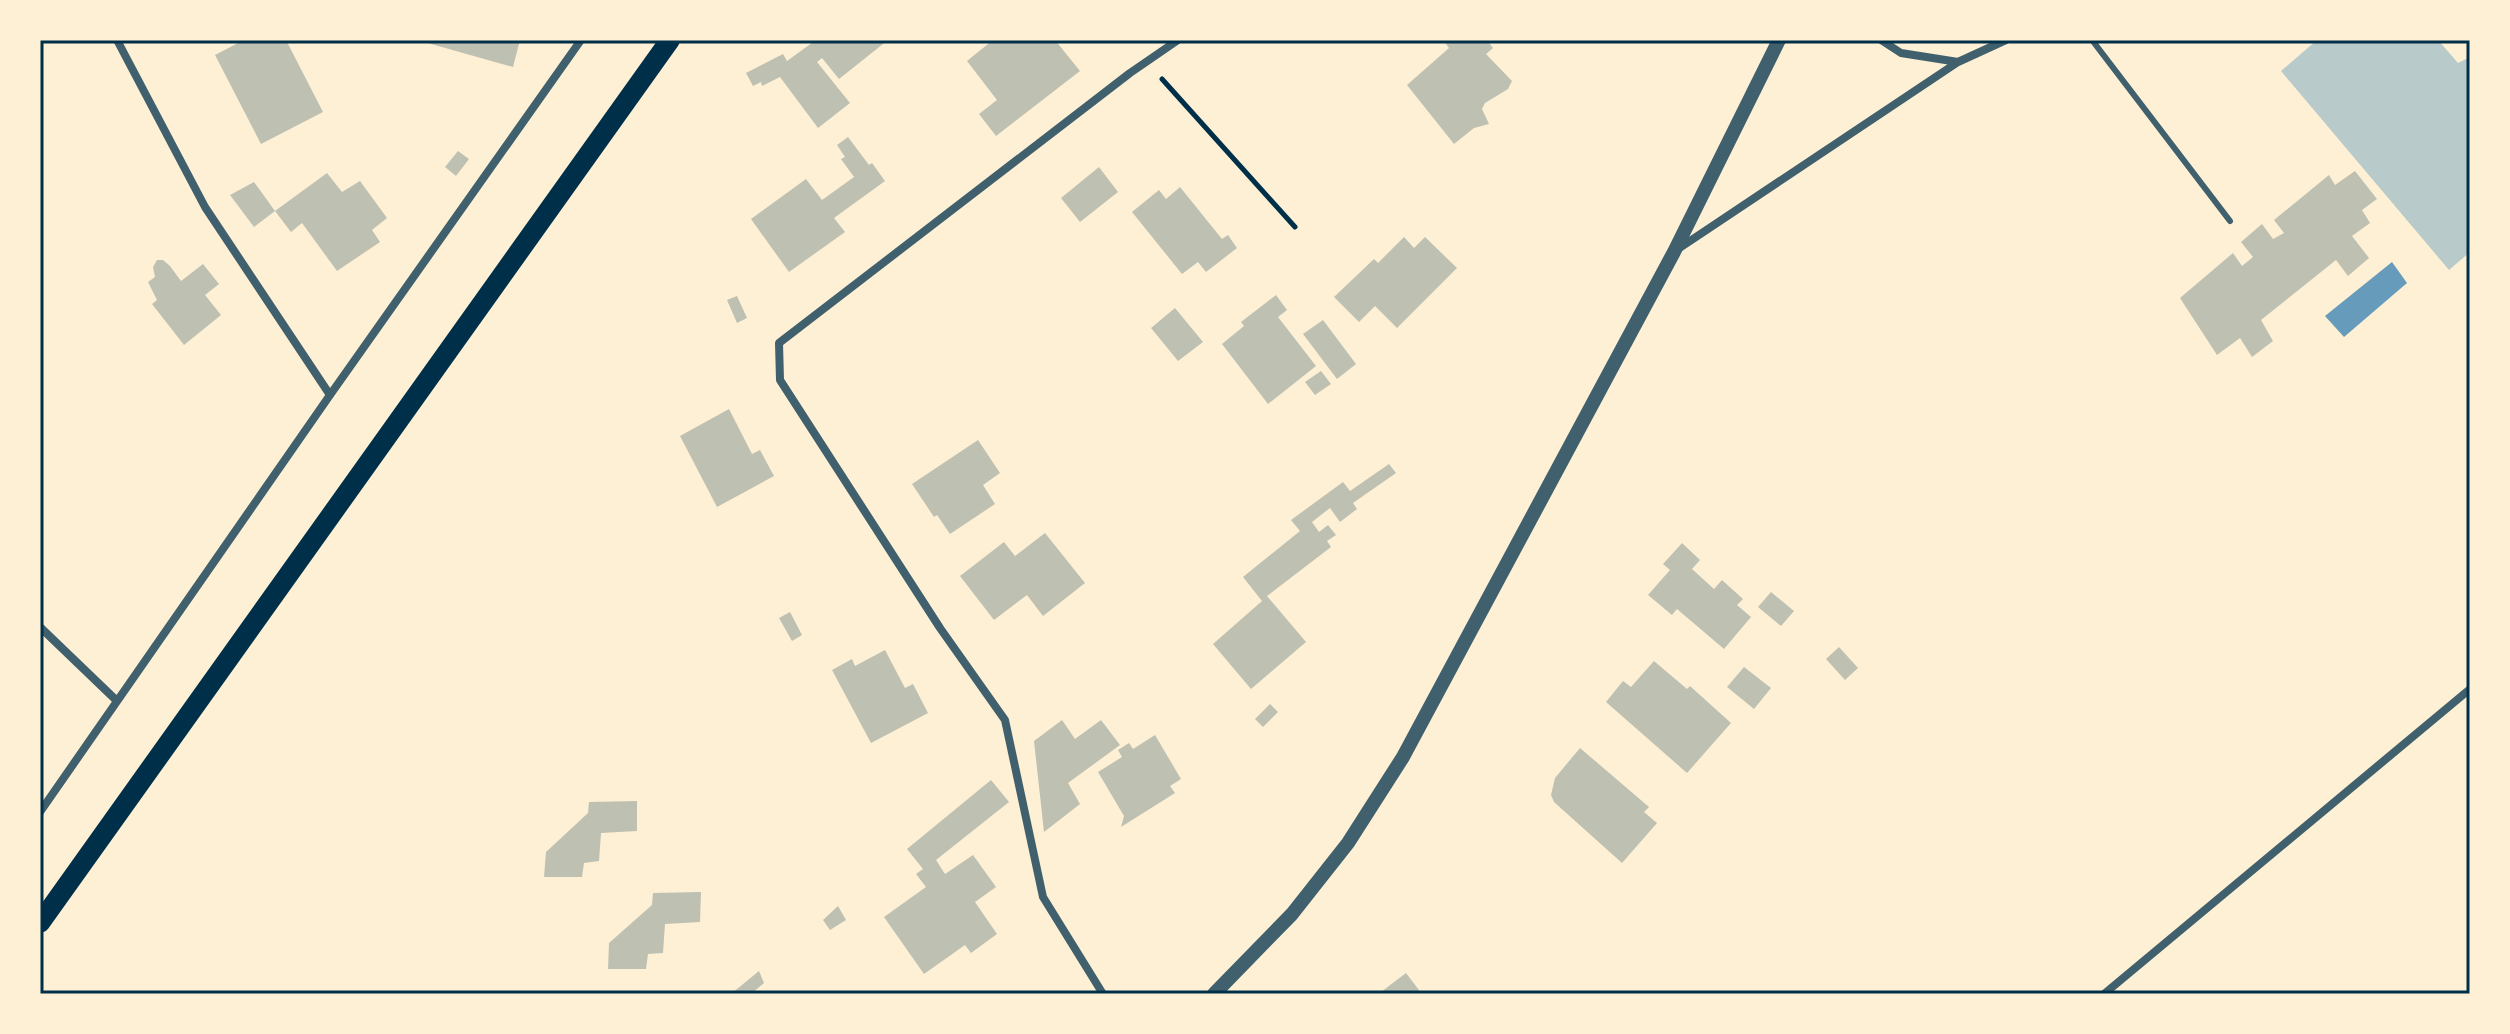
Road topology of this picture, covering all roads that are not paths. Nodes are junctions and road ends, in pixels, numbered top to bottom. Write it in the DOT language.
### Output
graph roads {
  1 [pos="117,40"];
  2 [pos="581,40"];
  3 [pos="670,40"];
  4 [pos="1178,40"];
  5 [pos="1779,40"];
  6 [pos="1881,40"];
  7 [pos="2006,40"];
  8 [pos="2092,40"];
  9 [pos="1958,62"];
  10 [pos="2230,221"];
  11 [pos="1674,252"];
  12 [pos="330,395"];
  13 [pos="40,627"];
  14 [pos="2470,689"];
  15 [pos="117,701"];
  16 [pos="40,812"];
  17 [pos="40,923"];
  18 [pos="1103,994"];
  19 [pos="1214,994"];
  20 [pos="2104,994"];
  1 -- 12 [label="street"];
  2 -- 12 [label="street"];
  3 -- 17 [label="main road"];
  4 -- 18 [label="street"];
  5 -- 11 [label="street"];
  6 -- 9 [label="street"];
  7 -- 9 [label="street"];
  8 -- 10 [label="lane"];
  9 -- 11 [label="street"];
  11 -- 19 [label="street"];
  12 -- 15 [label="street"];
  13 -- 15 [label="street"];
  14 -- 20 [label="street"];
  15 -- 16 [label="street"];
}
